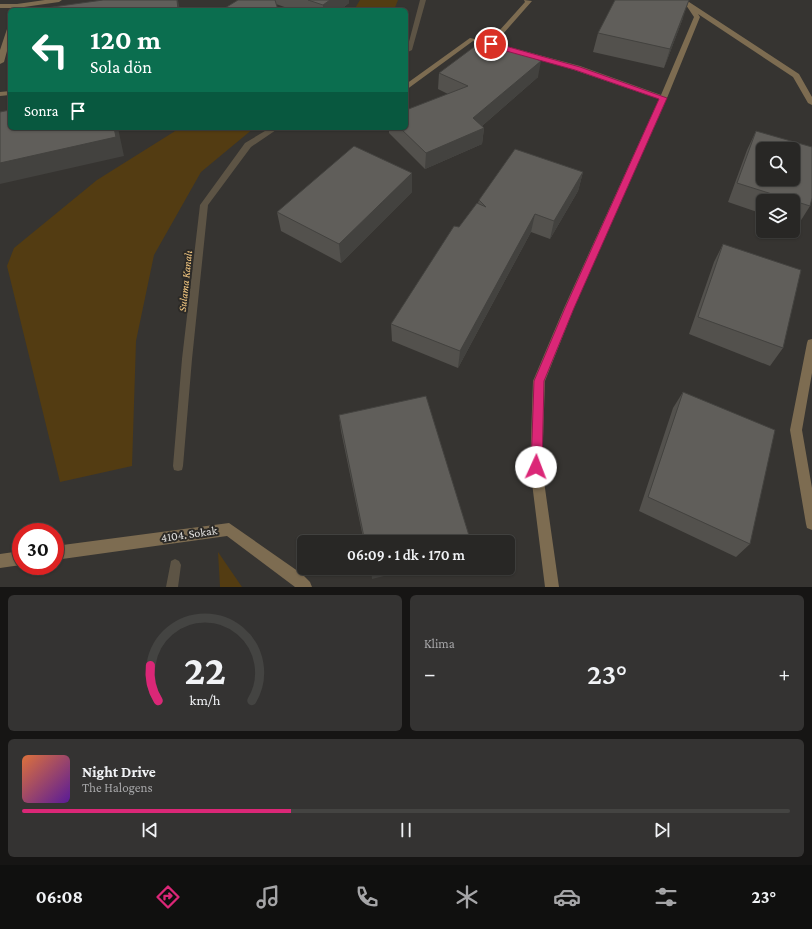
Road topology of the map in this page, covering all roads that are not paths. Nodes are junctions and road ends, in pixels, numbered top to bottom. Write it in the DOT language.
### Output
graph roads {
  1 [pos="59,0"];
  2 [pos="527,0"];
  3 [pos="685,2"];
  4 [pos="0,6"];
  5 [pos="16,8"];
  6 [pos="8,36"];
  7 [pos="491,44"];
  8 [pos="0,62"];
  9 [pos="796,76"];
  10 [pos="408,87"];
  11 [pos="812,87"];
  12 [pos="663,98"];
  13 [pos="812,103"];
  14 [pos="812,343"];
  15 [pos="812,524"];
  16 [pos="64,552"];
  17 [pos="12,559"];
  18 [pos="0,561"];
  19 [pos="305,587"];
  20 [pos="552,587"];
  1 -- 5 [label="street"];
  2 -- 7 [label="street"];
  3 -- 9 [label="street"];
  3 -- 12 [label="street"];
  4 -- 5 [label="street"];
  6 -- 8 [label="street"];
  7 -- 10 [label="street"];
  7 -- 12 [label="street"];
  9 -- 11 [label="street"];
  9 -- 13 [label="street"];
  12 -- 20 [label="street"];
  14 -- 15 [label="street"];
  16 -- 19 [label="street, 4104. Sokak"];
  17 -- 18 [label="street"];
}
